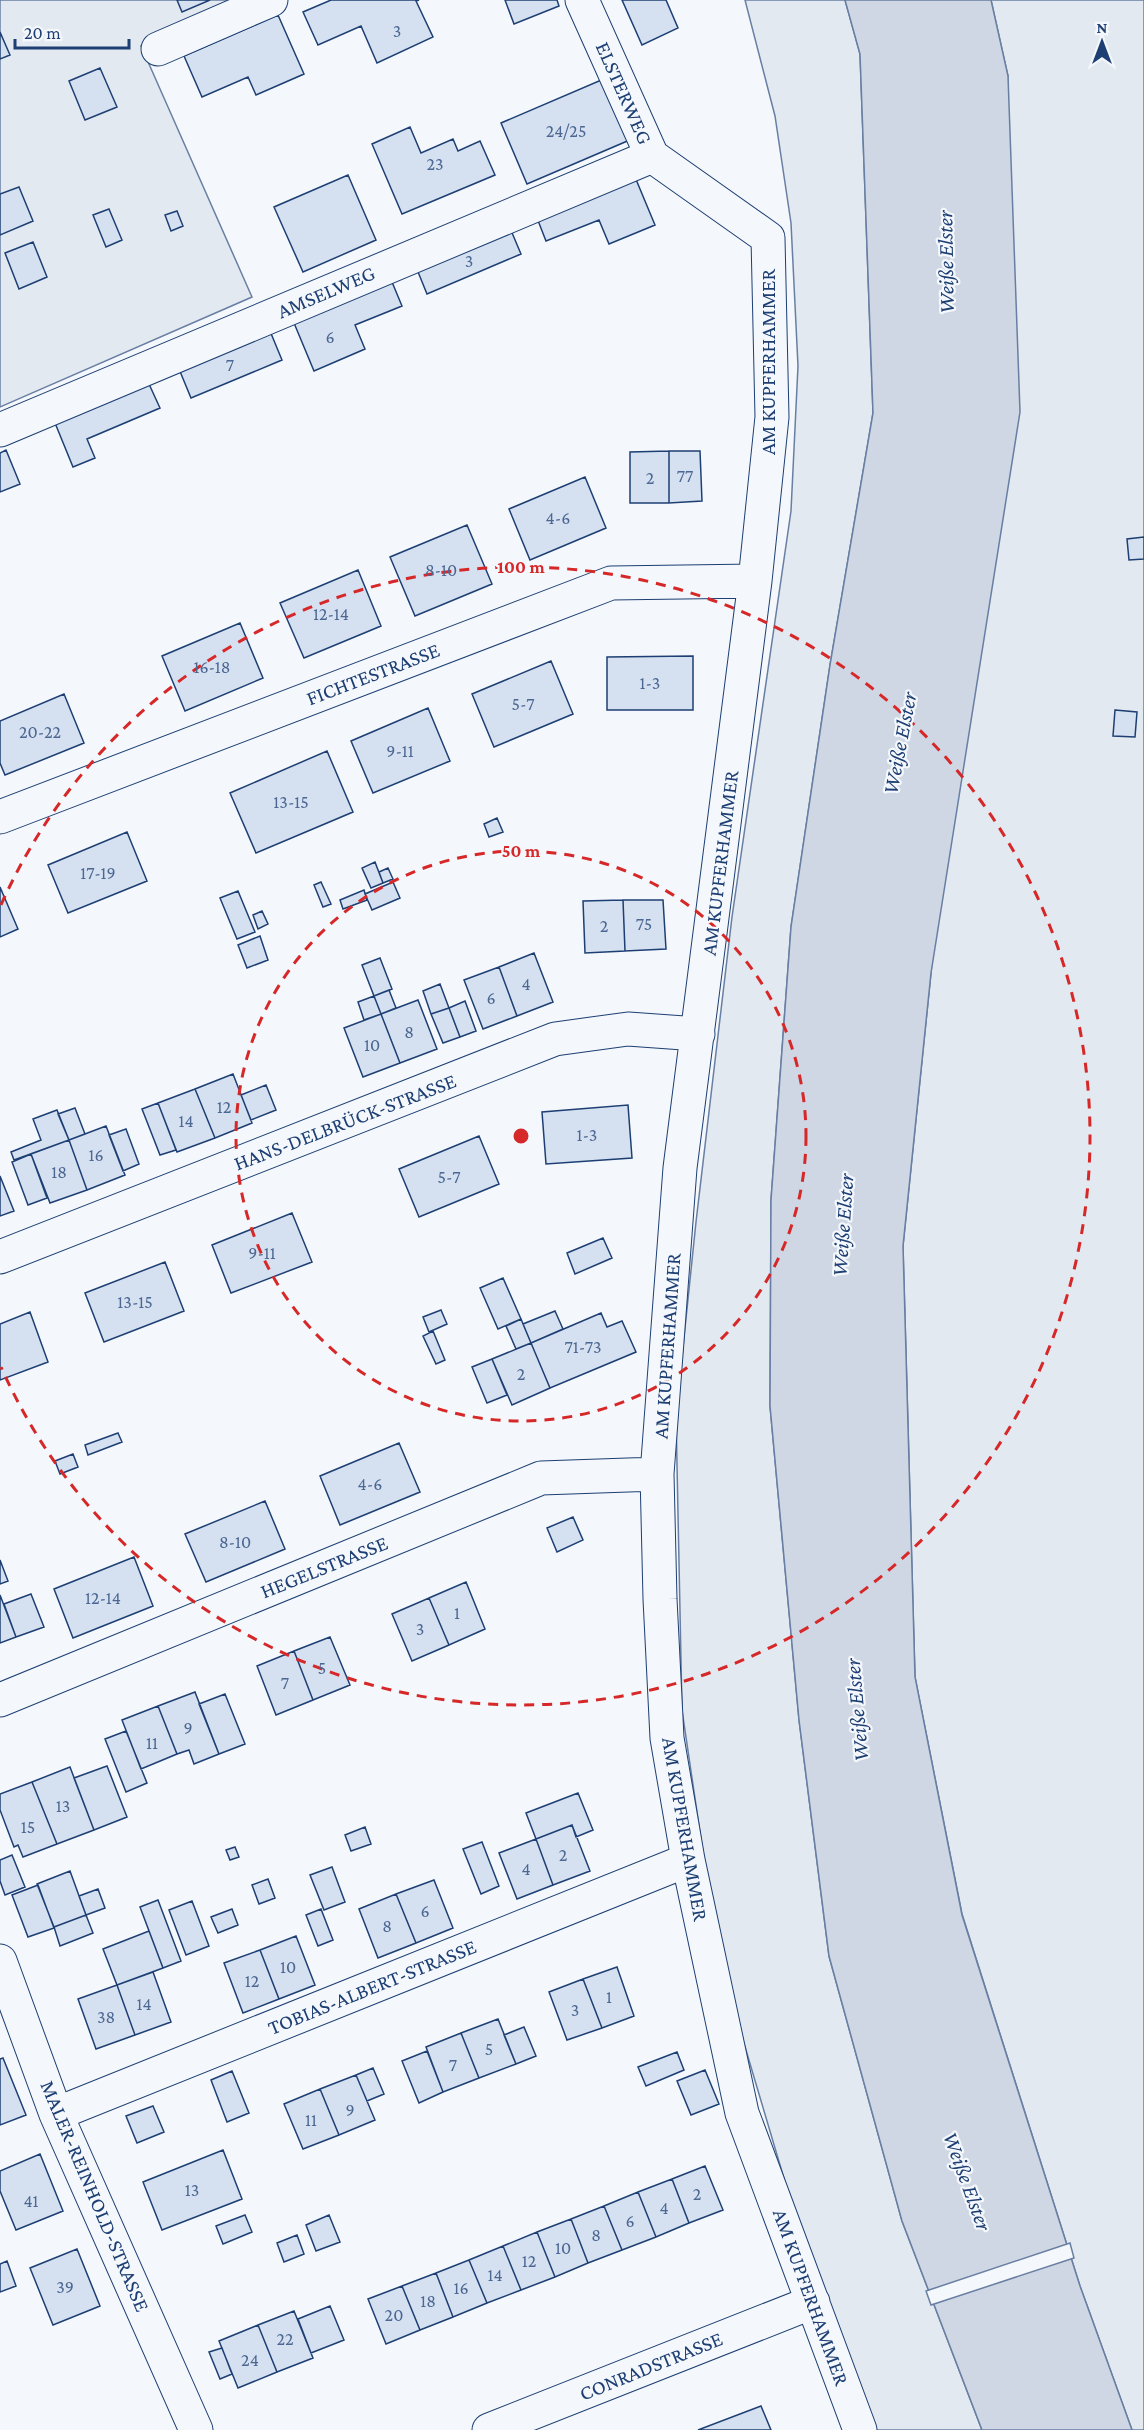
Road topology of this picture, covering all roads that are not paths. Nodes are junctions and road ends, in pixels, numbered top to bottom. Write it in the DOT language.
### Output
graph roads {
  1 [pos="271,0"];
  2 [pos="582,0"];
  3 [pos="158,49"];
  4 [pos="652,156"];
  5 [pos="768,238"];
  6 [pos="0,430"];
  7 [pos="755,581"];
  8 [pos="0,818"];
  9 [pos="698,1034"];
  10 [pos="0,1257"];
  11 [pos="657,1474"];
  12 [pos="0,1700"];
  13 [pos="688,1860"];
  14 [pos="0,1961"];
  15 [pos="57,2114"];
  16 [pos="813,2302"];
  17 [pos="196,2430"];
  18 [pos="489,2430"];
  19 [pos="860,2430"];
  1 -- 3 [label="street"];
  2 -- 4 [label="street, ELSTERWEG"];
  4 -- 5 [label="street, ELSTERWEG"];
  4 -- 6 [label="street, AMSELWEG"];
  5 -- 7 [label="street, AM KUPFERHAMMER"];
  7 -- 8 [label="street, FICHTESTRASSE"];
  7 -- 9 [label="street, AM KUPFERHAMMER"];
  9 -- 10 [label="street, HANS-DELBRÜCK-STRASSE"];
  9 -- 11 [label="street, AM KUPFERHAMMER"];
  11 -- 12 [label="street, HEGELSTRASSE"];
  11 -- 13 [label="street, AM KUPFERHAMMER"];
  13 -- 15 [label="street, TOBIAS-ALBERT-STRASSE"];
  13 -- 16 [label="street, AM KUPFERHAMMER"];
  14 -- 15 [label="street, MALER-REINHOLD-STRASSE"];
  15 -- 17 [label="street, MALER-REINHOLD-STRASSE"];
  16 -- 18 [label="street, CONRADSTRASSE"];
  16 -- 19 [label="street, AM KUPFERHAMMER"];
}
